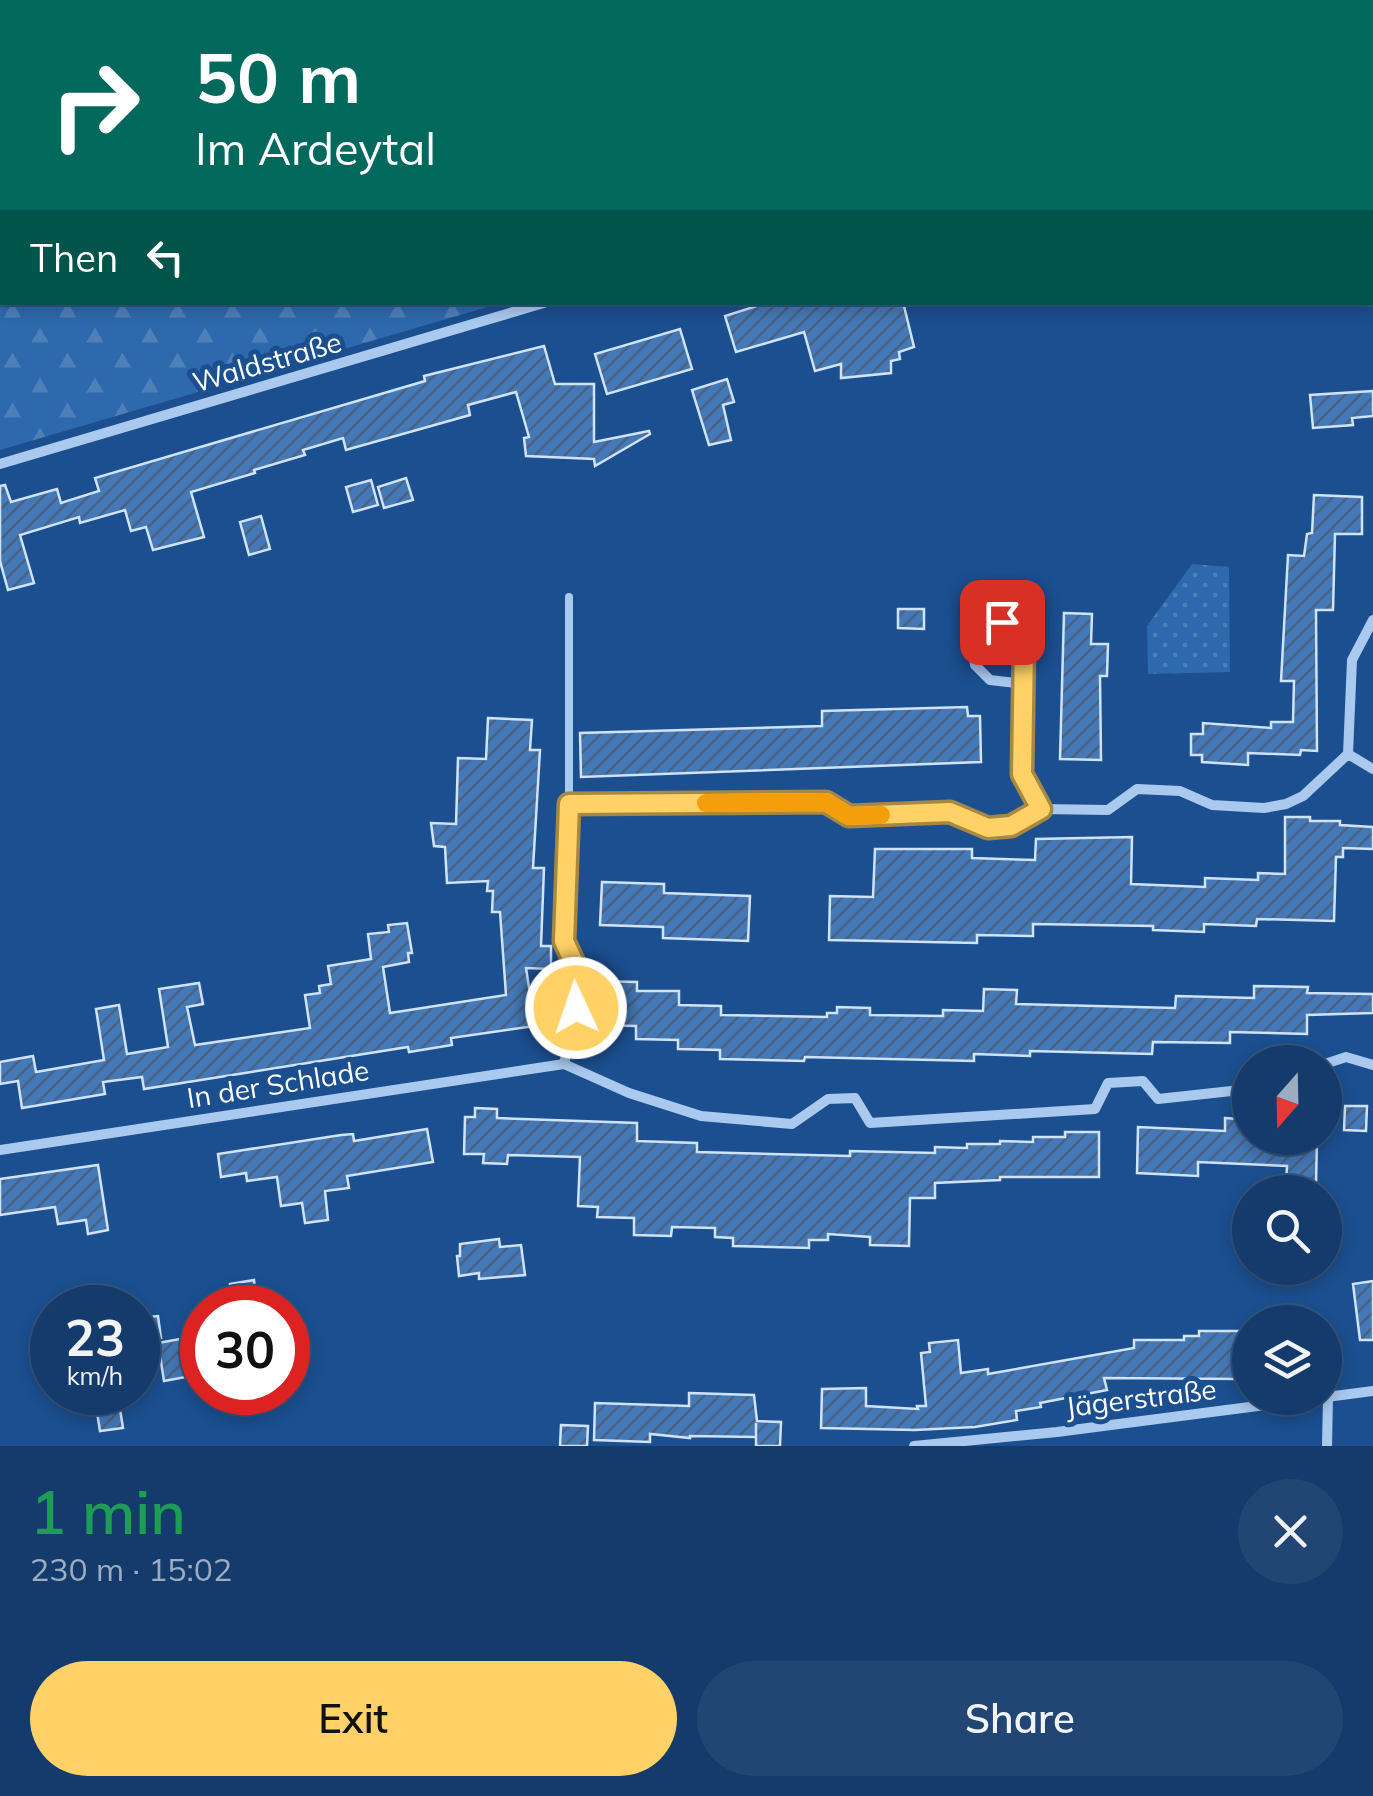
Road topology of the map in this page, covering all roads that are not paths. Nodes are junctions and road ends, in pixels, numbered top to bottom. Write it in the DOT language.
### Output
graph roads {
  1 [pos="537,305"];
  2 [pos="0,464"];
  3 [pos="569,597"];
  4 [pos="1373,620"];
  5 [pos="1024,684"];
  6 [pos="1348,754"];
  7 [pos="1373,769"];
  8 [pos="569,804"];
  9 [pos="1041,809"];
  10 [pos="1342,1058"];
  11 [pos="564,1064"];
  12 [pos="1373,1065"];
  13 [pos="1232,1091"];
  14 [pos="0,1150"];
  15 [pos="1373,1391"];
  16 [pos="1342,1395"];
  17 [pos="1232,1409"];
  18 [pos="1328,1415"];
  19 [pos="917,1446"];
  20 [pos="1327,1446"];
  1 -- 2 [label="street, Waldstraße"];
  3 -- 8 [label="lane"];
  4 -- 6 [label="street"];
  5 -- 5 [label="street"];
  5 -- 9 [label="street"];
  6 -- 7 [label="street"];
  6 -- 9 [label="street"];
  8 -- 9 [label="street"];
  8 -- 11 [label="street"];
  10 -- 12 [label="street"];
  11 -- 13 [label="street"];
  11 -- 14 [label="street, In der Schlade"];
  15 -- 16 [label="street, Jägerstraße"];
  17 -- 19 [label="street, Jägerstraße"];
  18 -- 20 [label="street"];
}
